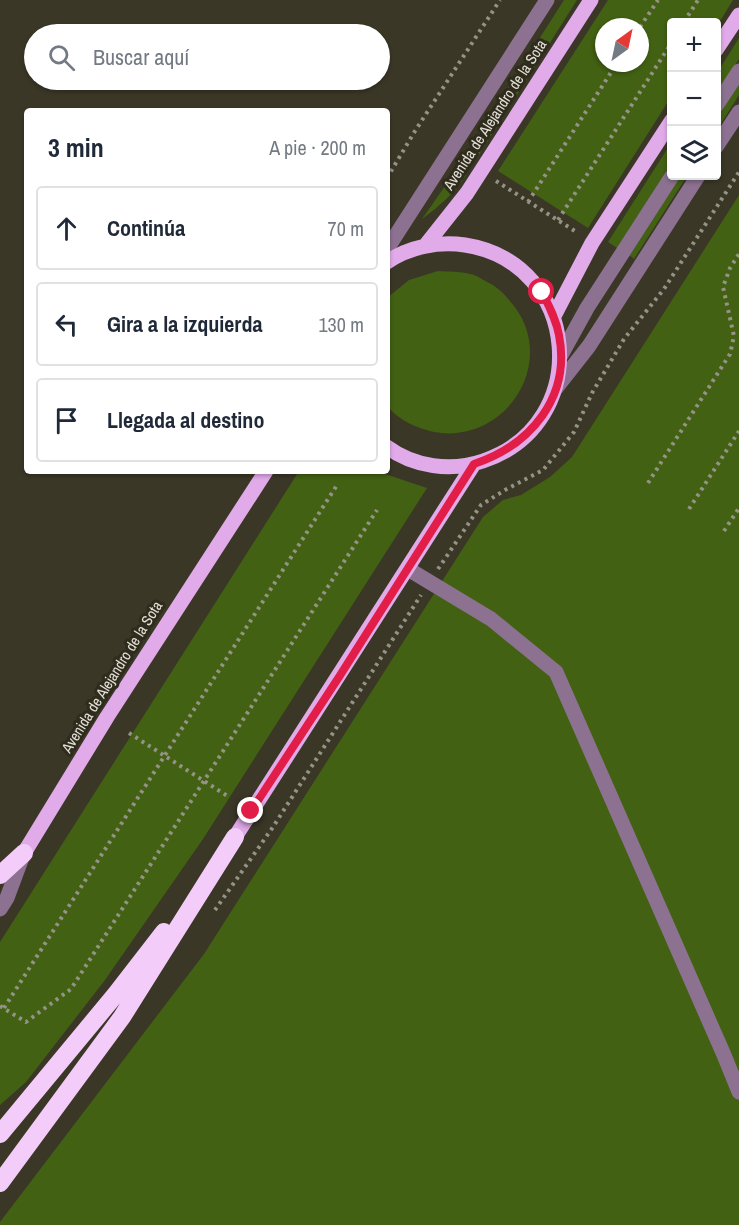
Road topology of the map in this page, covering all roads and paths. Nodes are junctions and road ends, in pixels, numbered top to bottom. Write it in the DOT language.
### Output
graph roads {
  1 [pos="500,0"];
  2 [pos="547,0"];
  3 [pos="591,0"];
  4 [pos="658,0"];
  5 [pos="698,0"];
  6 [pos="739,15"];
  7 [pos="646,18"];
  8 [pos="687,18"];
  9 [pos="721,44"];
  10 [pos="667,50"];
  11 [pos="739,71"];
  12 [pos="611,72"];
  13 [pos="721,100"];
  14 [pos="739,112"];
  15 [pos="668,126"];
  16 [pos="721,141"];
  17 [pos="739,172"];
  18 [pos="390,173"];
  19 [pos="495,180"];
  20 [pos="669,180"];
  21 [pos="695,180"];
  22 [pos="528,202"];
  23 [pos="558,220"];
  24 [pos="584,237"];
  25 [pos="390,244"];
  26 [pos="425,246"];
  27 [pos="739,254"];
  28 [pos="390,260"];
  29 [pos="554,316"];
  30 [pos="561,355"];
  31 [pos="556,388"];
  32 [pos="739,431"];
  33 [pos="390,449"];
  34 [pos="474,464"];
  35 [pos="264,474"];
  36 [pos="648,483"];
  37 [pos="338,485"];
  38 [pos="739,508"];
  39 [pos="689,509"];
  40 [pos="377,510"];
  41 [pos="724,531"];
  42 [pos="447,556"];
  43 [pos="408,569"];
  44 [pos="129,733"];
  45 [pos="165,755"];
  46 [pos="204,781"];
  47 [pos="229,798"];
  48 [pos="235,837"];
  49 [pos="24,852"];
  50 [pos="0,875"];
  51 [pos="0,909"];
  52 [pos="2,1007"];
  53 [pos="739,1092"];
  54 [pos="0,1134"];
  55 [pos="0,1183"];
  1 -- 18 [label="path"];
  2 -- 25 [label="street, Avenida de Alejandro de la Sota"];
  3 -- 26 [label="main road, Avenida de Alejandro de la Sota"];
  4 -- 7 [label="path"];
  5 -- 8 [label="path"];
  6 -- 9 [label="main road"];
  10 -- 23 [label="path"];
  11 -- 13 [label="street"];
  12 -- 22 [label="path"];
  14 -- 16 [label="street"];
  15 -- 29 [label="main road"];
  17 -- 42 [label="path"];
  19 -- 22 [label="path"];
  20 -- 30 [label="street"];
  21 -- 31 [label="street"];
  22 -- 23 [label="path"];
  23 -- 24 [label="path"];
  26 -- 28 [label="main road"];
  26 -- 29 [label="main road"];
  27 -- 36 [label="path"];
  29 -- 30 [label="main road"];
  30 -- 31 [label="main road"];
  31 -- 34 [label="main road"];
  32 -- 39 [label="path"];
  33 -- 34 [label="main road"];
  34 -- 43 [label="main road"];
  35 -- 49 [label="main road, Avenida de Alejandro de la Sota"];
  37 -- 45 [label="path"];
  38 -- 41 [label="path"];
  40 -- 46 [label="path"];
  43 -- 48 [label="main road"];
  43 -- 53 [label="street"];
  44 -- 45 [label="path"];
  45 -- 46 [label="path"];
  45 -- 52 [label="path"];
  46 -- 47 [label="path"];
  46 -- 52 [label="path"];
  48 -- 54 [label="highway"];
  48 -- 55 [label="highway"];
  49 -- 50 [label="highway"];
  49 -- 51 [label="street, Avenida de Alejandro de la Sota"];
}
